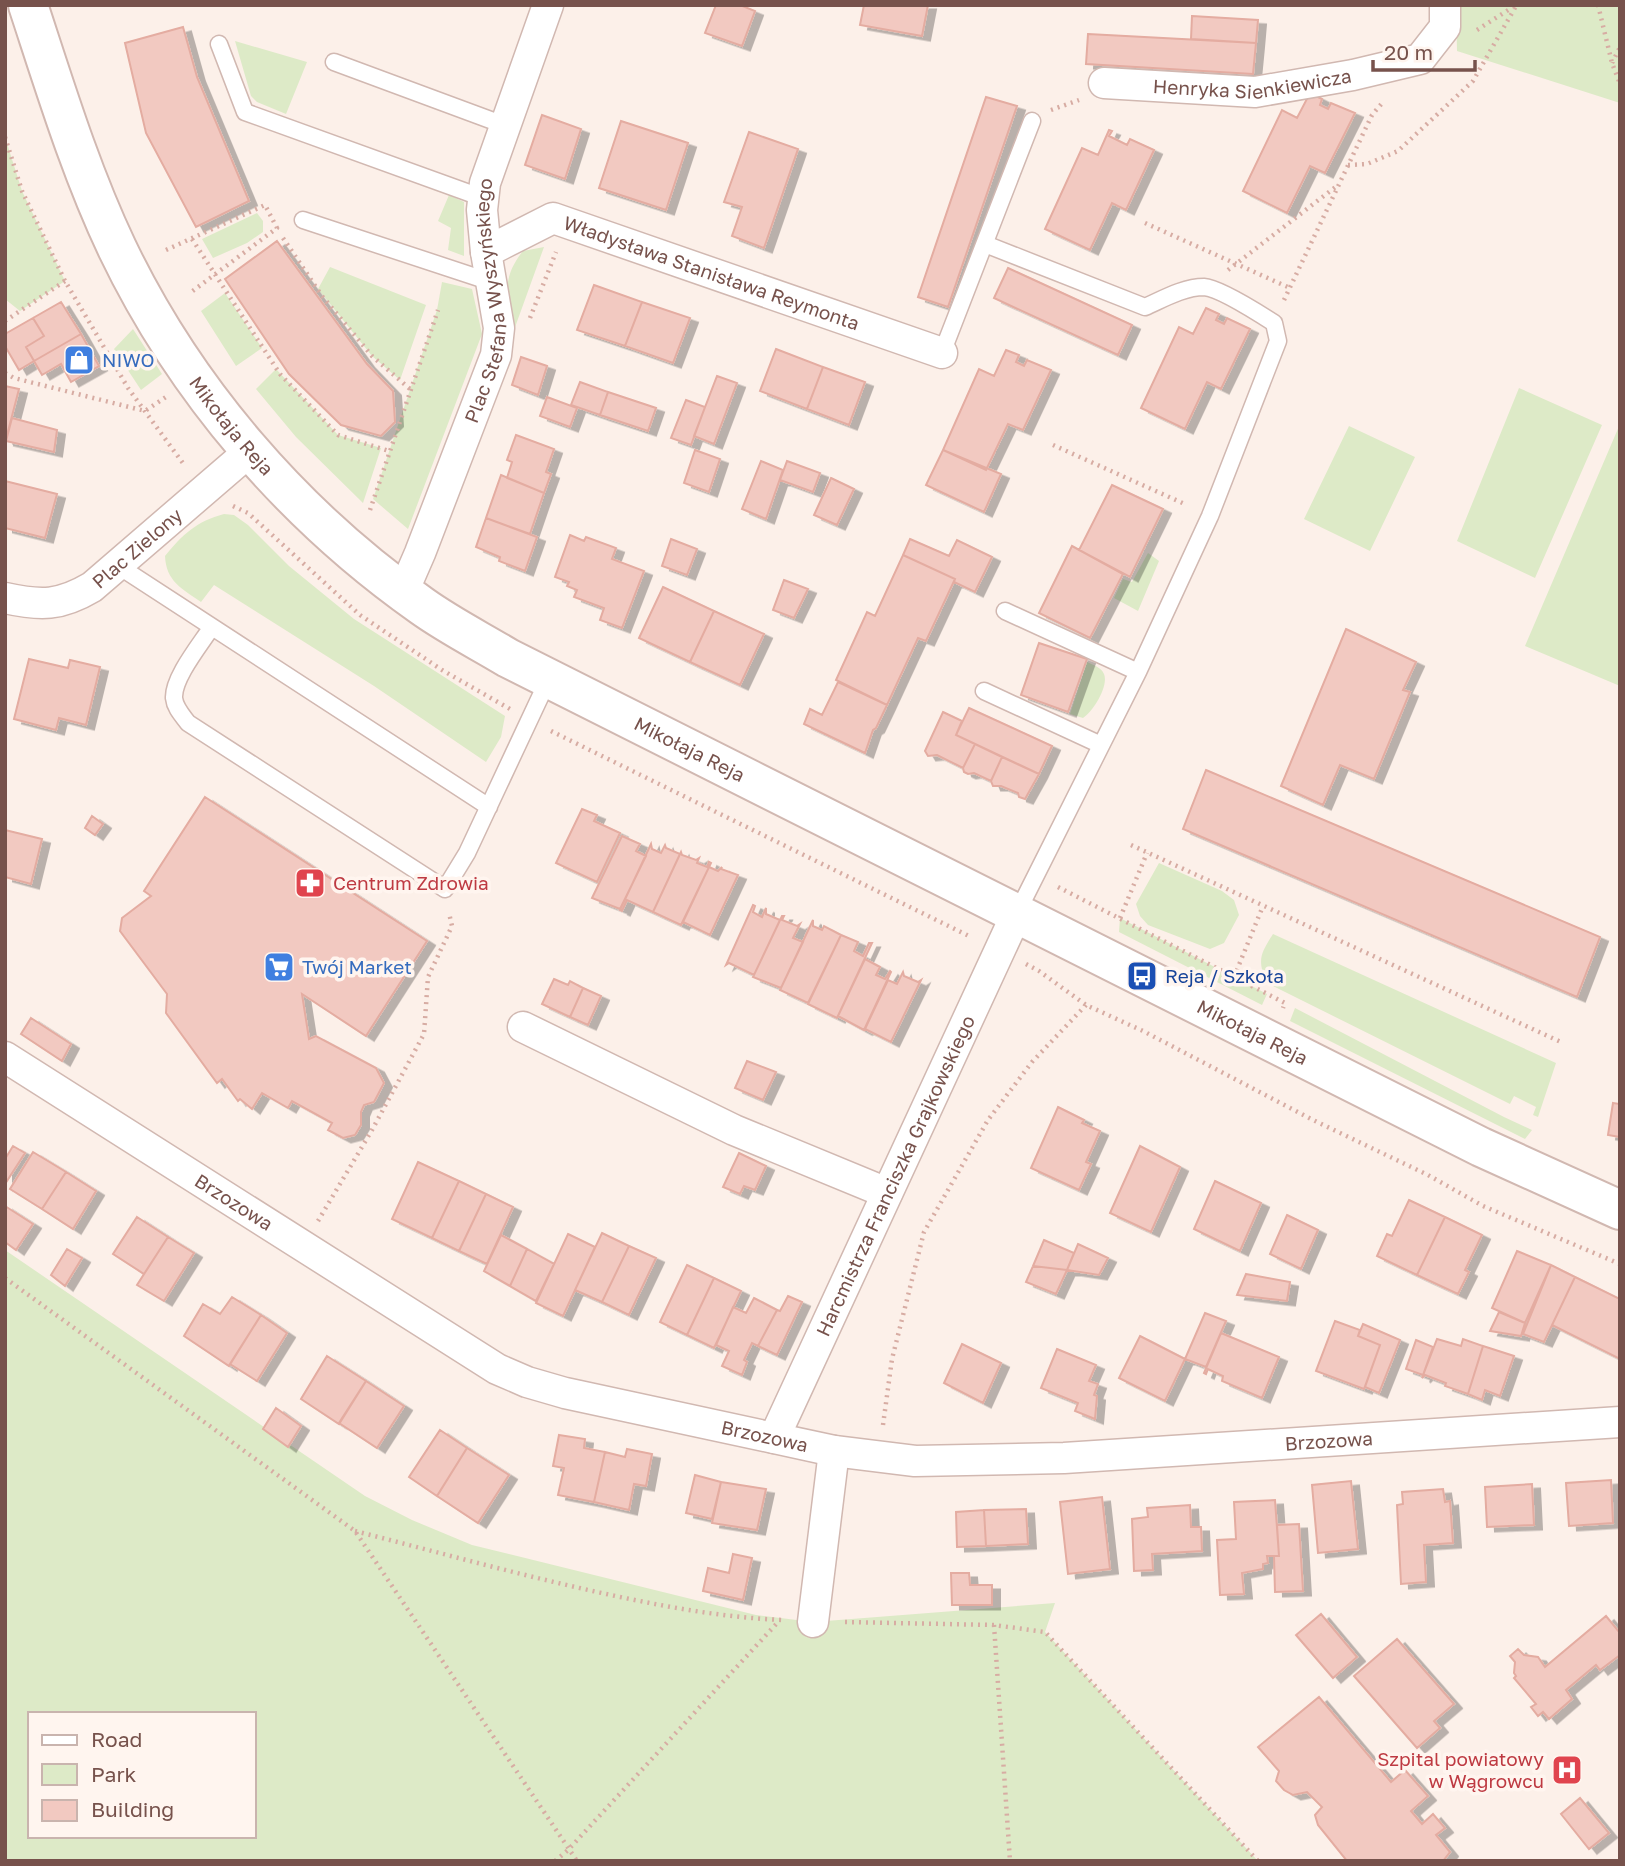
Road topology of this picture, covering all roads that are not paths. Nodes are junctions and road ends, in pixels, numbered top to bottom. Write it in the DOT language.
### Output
graph roads {
  1 [pos="28,5"];
  2 [pos="548,5"];
  3 [pos="1445,5"];
  4 [pos="219,44"];
  5 [pos="334,62"];
  6 [pos="1104,83"];
  7 [pos="1032,121"];
  8 [pos="505,125"];
  9 [pos="483,198"];
  10 [pos="303,220"];
  11 [pos="985,244"];
  12 [pos="486,252"];
  13 [pos="491,282"];
  14 [pos="942,353"];
  15 [pos="251,450"];
  16 [pos="117,565"];
  17 [pos="403,592"];
  18 [pos="5,598"];
  19 [pos="1005,611"];
  20 [pos="211,628"];
  21 [pos="1138,672"];
  22 [pos="549,678"];
  23 [pos="984,691"];
  24 [pos="1101,745"];
  25 [pos="489,807"];
  26 [pos="1017,913"];
  27 [pos="523,1027"];
  28 [pos="5,1057"];
  29 [pos="887,1193"];
  30 [pos="1620,1210"];
  31 [pos="1620,1422"];
  32 [pos="774,1438"];
  33 [pos="834,1451"];
  34 [pos="813,1622"];
  1 -- 15 [label="street, Mikołaja Reja"];
  2 -- 8 [label="street, Plac Stefana Wyszyńskiego"];
  3 -- 6 [label="street, Henryka Sienkiewicza"];
  4 -- 9 [label="lane"];
  5 -- 8 [label="lane"];
  7 -- 11 [label="lane"];
  8 -- 9 [label="street, Plac Stefana Wyszyńskiego"];
  9 -- 12 [label="street, Plac Stefana Wyszyńskiego"];
  10 -- 13 [label="lane"];
  11 -- 14 [label="lane"];
  11 -- 21 [label="lane"];
  12 -- 13 [label="street, Plac Stefana Wyszyńskiego"];
  12 -- 14 [label="street, Władysława Stanisława Reymonta"];
  13 -- 17 [label="street, Plac Stefana Wyszyńskiego"];
  15 -- 16 [label="street, Plac Zielony"];
  15 -- 17 [label="street, Mikołaja Reja"];
  16 -- 18 [label="street, Plac Zielony"];
  16 -- 20 [label="lane"];
  17 -- 22 [label="street, Mikołaja Reja"];
  19 -- 21 [label="lane"];
  20 -- 25 [label="lane"];
  20 -- 25 [label="lane"];
  21 -- 24 [label="lane"];
  22 -- 25 [label="lane"];
  22 -- 26 [label="street, Mikołaja Reja"];
  23 -- 24 [label="lane"];
  24 -- 26 [label="lane"];
  26 -- 29 [label="street, Harcmistrza Franciszka Grajkowskiego"];
  26 -- 30 [label="street, Mikołaja Reja"];
  27 -- 29 [label="street"];
  28 -- 32 [label="street, Brzozowa"];
  29 -- 32 [label="street, Harcmistrza Franciszka Grajkowskiego"];
  31 -- 33 [label="street, Brzozowa"];
  32 -- 33 [label="street, Brzozowa"];
  33 -- 34 [label="street"];
}
